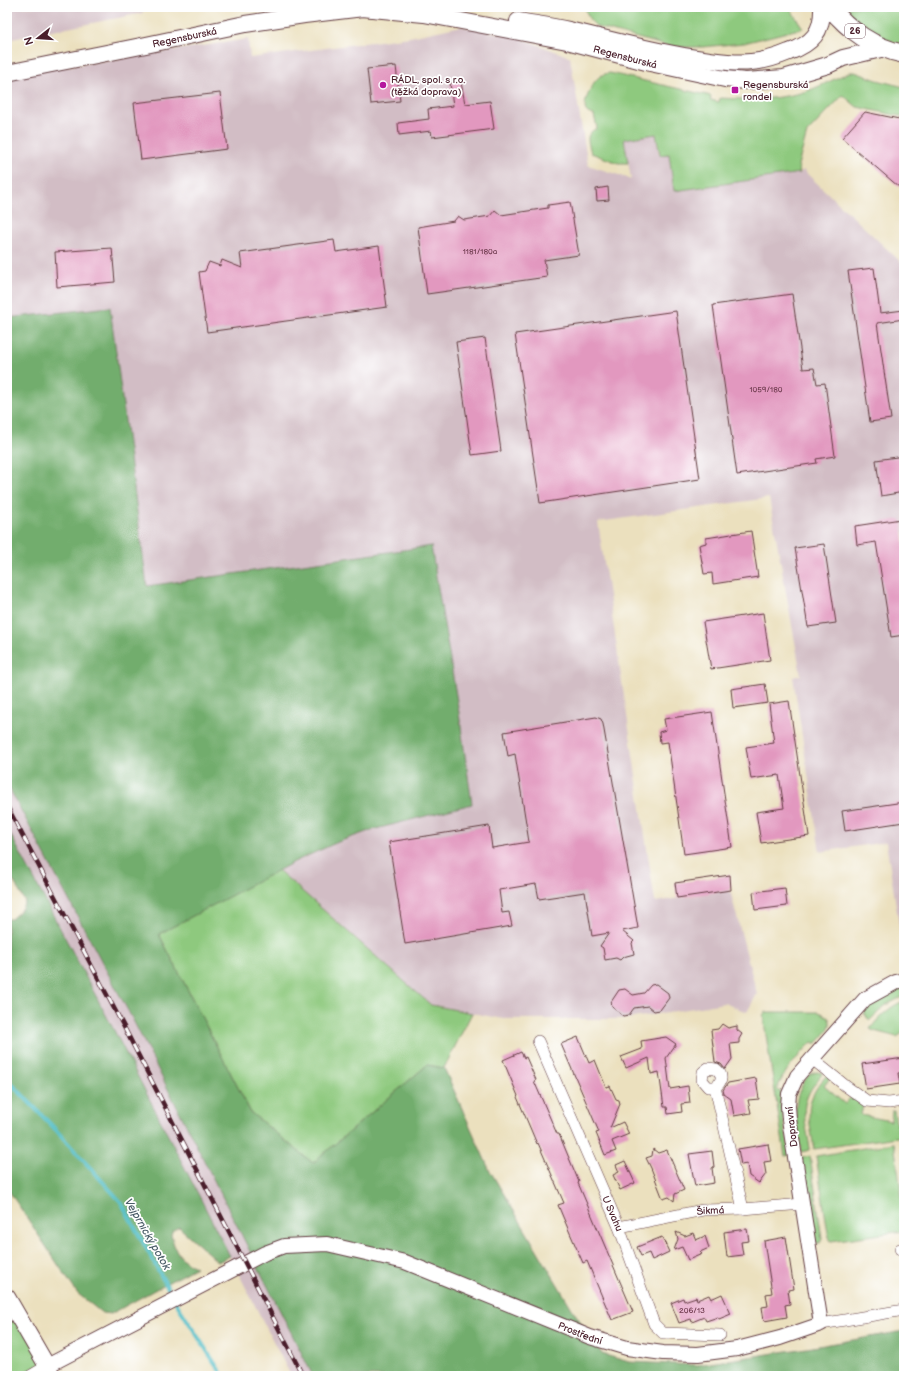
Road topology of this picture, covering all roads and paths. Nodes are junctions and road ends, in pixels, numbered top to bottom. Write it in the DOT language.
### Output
graph roads {
  1 [pos="390,7"];
  2 [pos="414,7"];
  3 [pos="822,7"];
  4 [pos="830,7"];
  5 [pos="362,8"];
  6 [pos="886,48"];
  7 [pos="904,54"];
  8 [pos="7,73"];
  9 [pos="904,980"];
  10 [pos="538,1041"];
  11 [pos="812,1058"];
  12 [pos="715,1087"];
  13 [pos="904,1101"];
  14 [pos="803,1204"];
  15 [pos="743,1209"];
  16 [pos="618,1227"];
  17 [pos="7,1297"];
  18 [pos="904,1310"];
  19 [pos="820,1324"];
  20 [pos="720,1335"];
  21 [pos="50,1371"];
  22 [pos="30,1376"];
  1 -- 5 [label="main road, Regensburská"];
  2 -- 3 [label="main road, Regensburská"];
  4 -- 6 [label="main road, 26"];
  5 -- 6 [label="main road, Regensburská"];
  5 -- 8 [label="main road, Regensburská"];
  6 -- 7 [label="main road, 26"];
  9 -- 11 [label="street, Dopravní"];
  10 -- 16 [label="street, U Svahu"];
  11 -- 13 [label="street"];
  11 -- 14 [label="street, Dopravní"];
  12 -- 15 [label="street"];
  14 -- 15 [label="street, Šikmá"];
  14 -- 19 [label="street, Dopravní"];
  15 -- 16 [label="street, Šikmá"];
  16 -- 20 [label="street, U Svahu"];
  17 -- 21 [label="main road"];
  18 -- 19 [label="street, Prostřední"];
  19 -- 21 [label="street, Prostřední"];
  21 -- 22 [label="street"];
}
